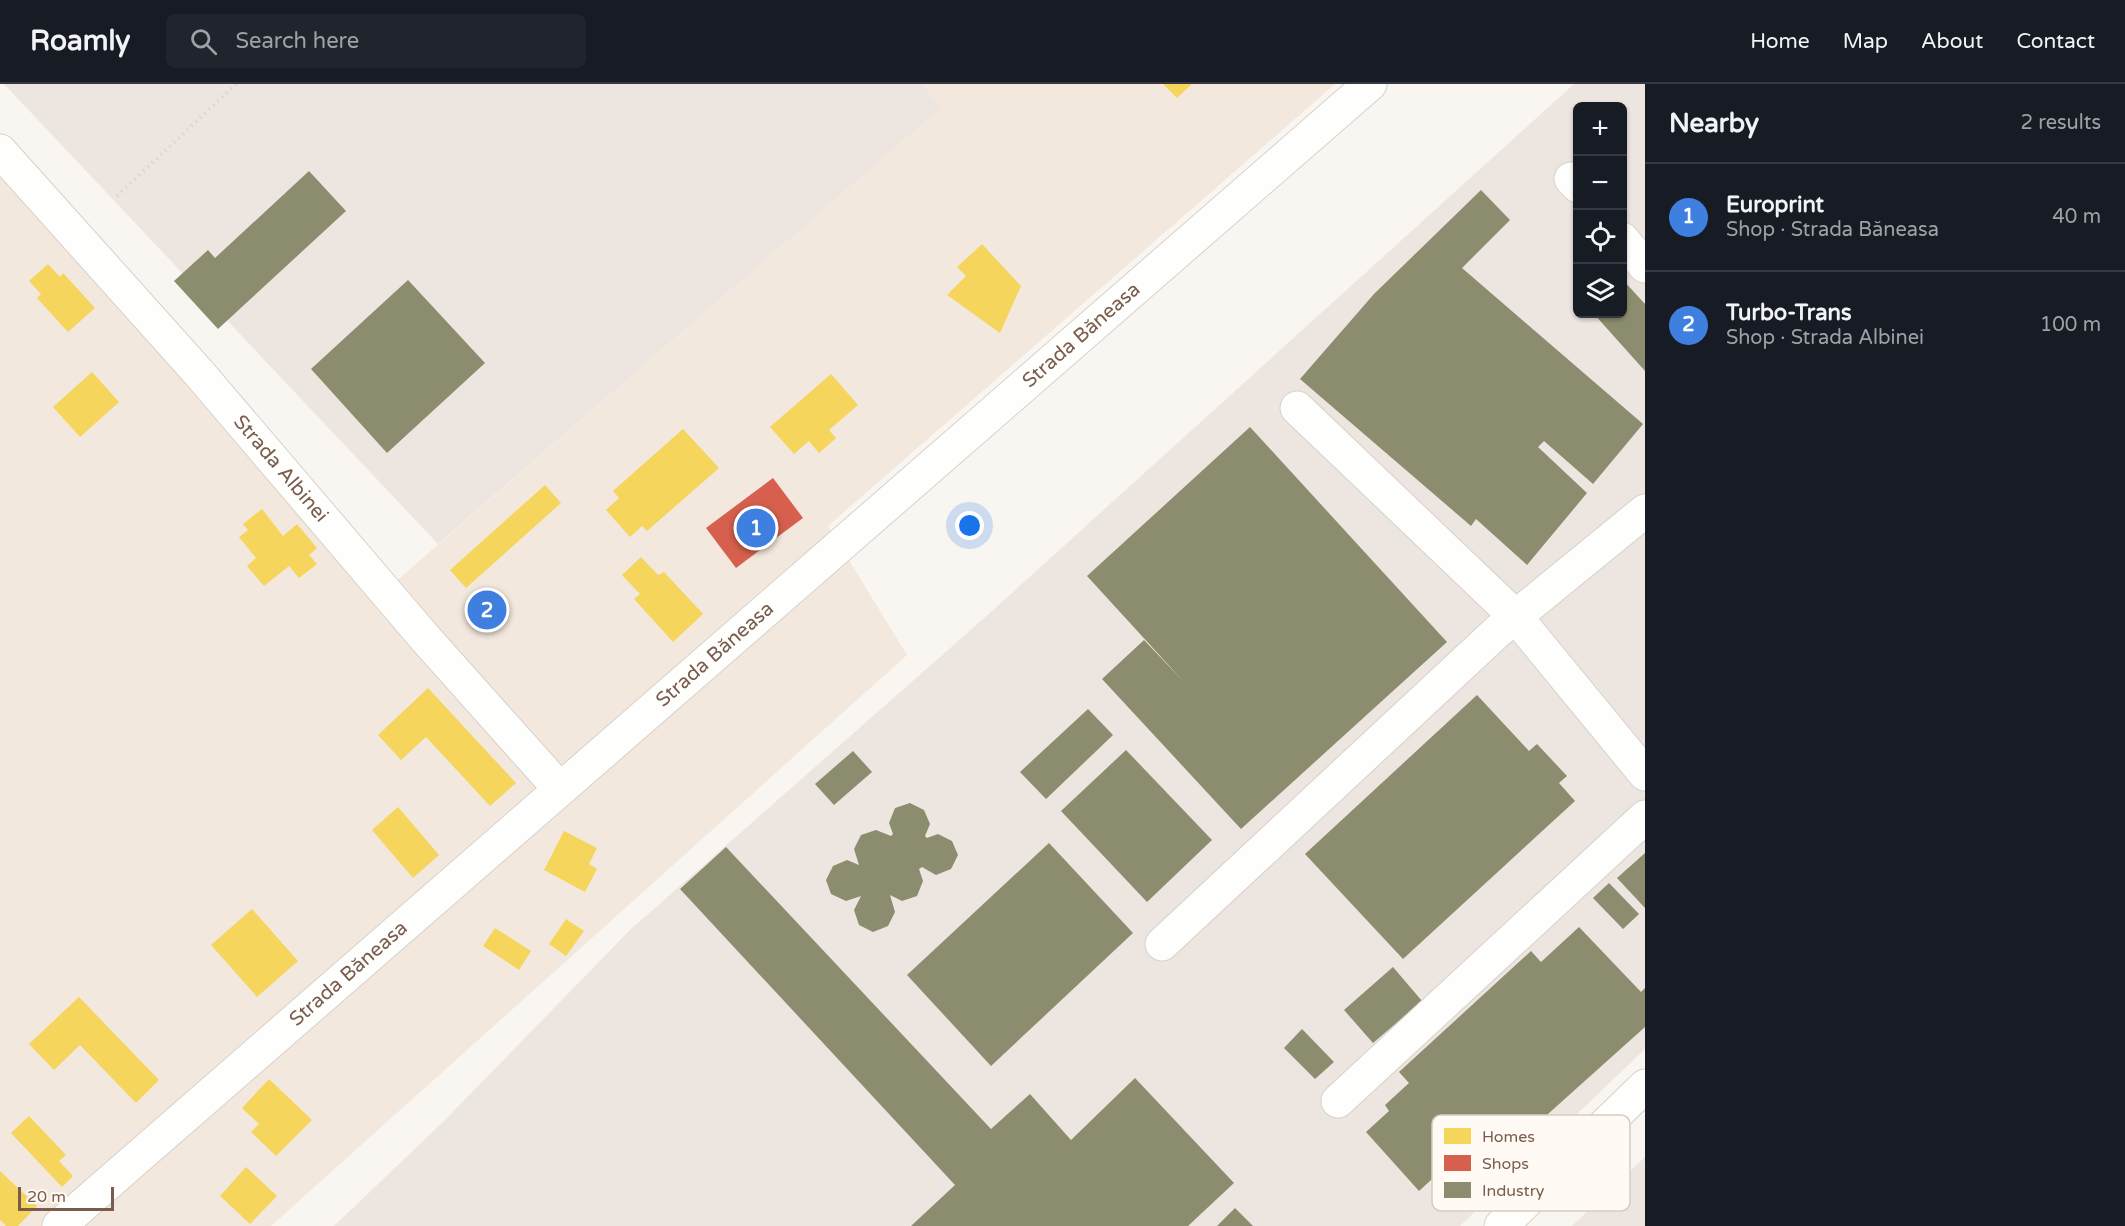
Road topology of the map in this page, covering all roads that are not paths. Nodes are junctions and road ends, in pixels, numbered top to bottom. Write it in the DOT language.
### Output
graph roads {
  1 [pos="1370,84"];
  2 [pos="0,151"];
  3 [pos="1627,244"];
  4 [pos="1645,266"];
  5 [pos="1297,408"];
  6 [pos="1645,511"];
  7 [pos="1515,617"];
  8 [pos="1645,774"];
  9 [pos="559,788"];
  10 [pos="1645,817"];
  11 [pos="1162,944"];
  12 [pos="1645,1086"];
  13 [pos="1338,1101"];
  14 [pos="1615,1115"];
  15 [pos="1516,1211"];
  16 [pos="60,1226"];
  17 [pos="1501,1226"];
  1 -- 9 [label="street, Strada Băneasa"];
  2 -- 9 [label="street, Strada Albinei"];
  3 -- 4 [label="street"];
  5 -- 7 [label="street"];
  6 -- 7 [label="street"];
  7 -- 8 [label="street"];
  7 -- 11 [label="street"];
  9 -- 16 [label="street, Strada Băneasa"];
  10 -- 13 [label="street"];
  12 -- 14 [label="street"];
  15 -- 17 [label="street"];
}
